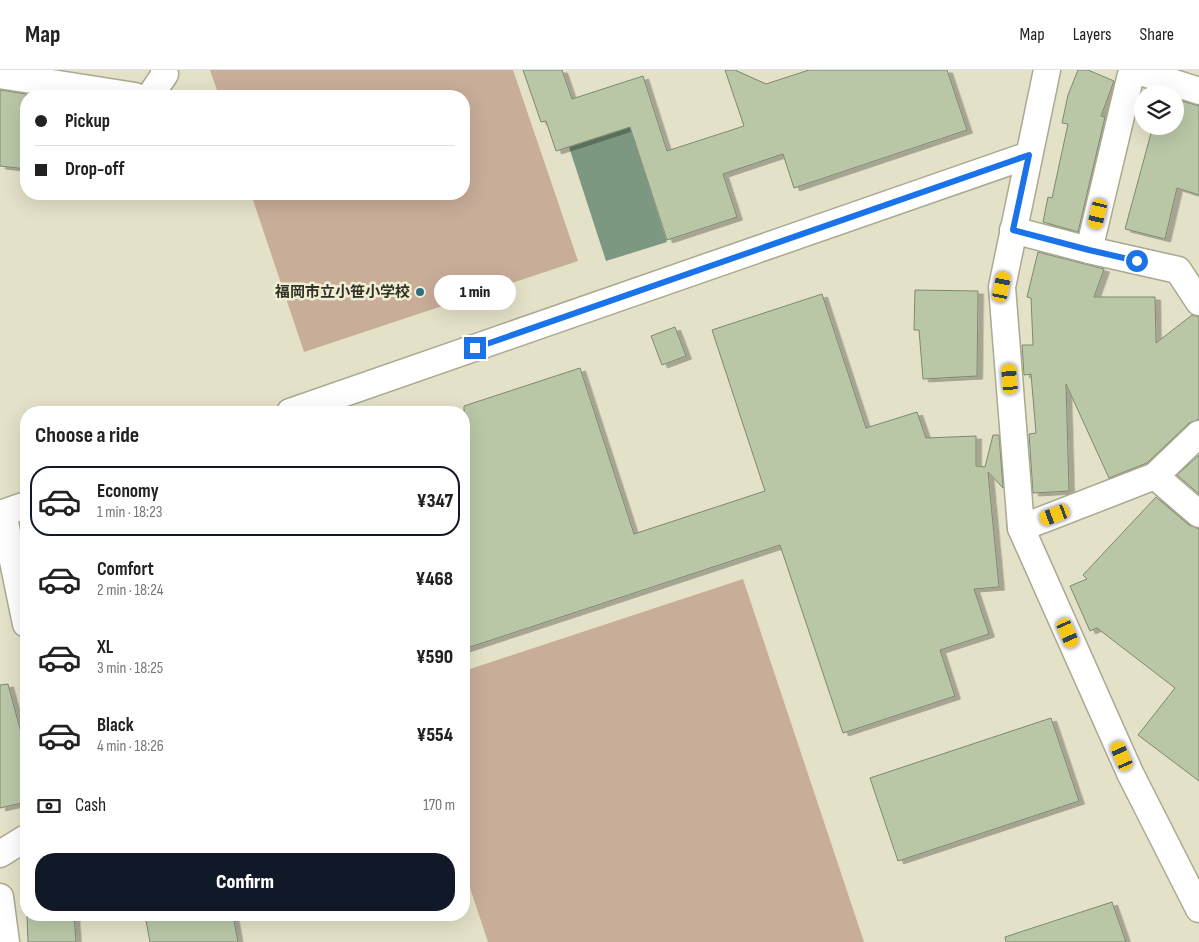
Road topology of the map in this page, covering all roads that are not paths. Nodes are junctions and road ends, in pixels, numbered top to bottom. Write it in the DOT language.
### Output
graph roads {
  1 [pos="164,70"];
  2 [pos="1047,70"];
  3 [pos="1133,70"];
  4 [pos="0,75"];
  5 [pos="96,90"];
  6 [pos="154,90"];
  7 [pos="1199,92"];
  8 [pos="1029,155"];
  9 [pos="1013,230"];
  10 [pos="1089,250"];
  11 [pos="1199,302"];
  12 [pos="307,406"];
  13 [pos="1199,434"];
  14 [pos="1155,476"];
  15 [pos="20,507"];
  16 [pos="1199,514"];
  17 [pos="1022,528"];
  18 [pos="20,595"];
  19 [pos="20,842"];
  20 [pos="0,854"];
  21 [pos="0,896"];
  22 [pos="1199,909"];
  23 [pos="6,942"];
  1 -- 6 [label="street"];
  2 -- 8 [label="street"];
  3 -- 7 [label="street"];
  3 -- 10 [label="street"];
  4 -- 5 [label="street"];
  8 -- 9 [label="street"];
  8 -- 12 [label="street"];
  9 -- 10 [label="street"];
  9 -- 17 [label="street"];
  10 -- 11 [label="street"];
  13 -- 14 [label="street"];
  14 -- 16 [label="street"];
  14 -- 17 [label="street"];
  15 -- 18 [label="street"];
  17 -- 22 [label="street"];
  19 -- 20 [label="street"];
  21 -- 23 [label="street"];
}
